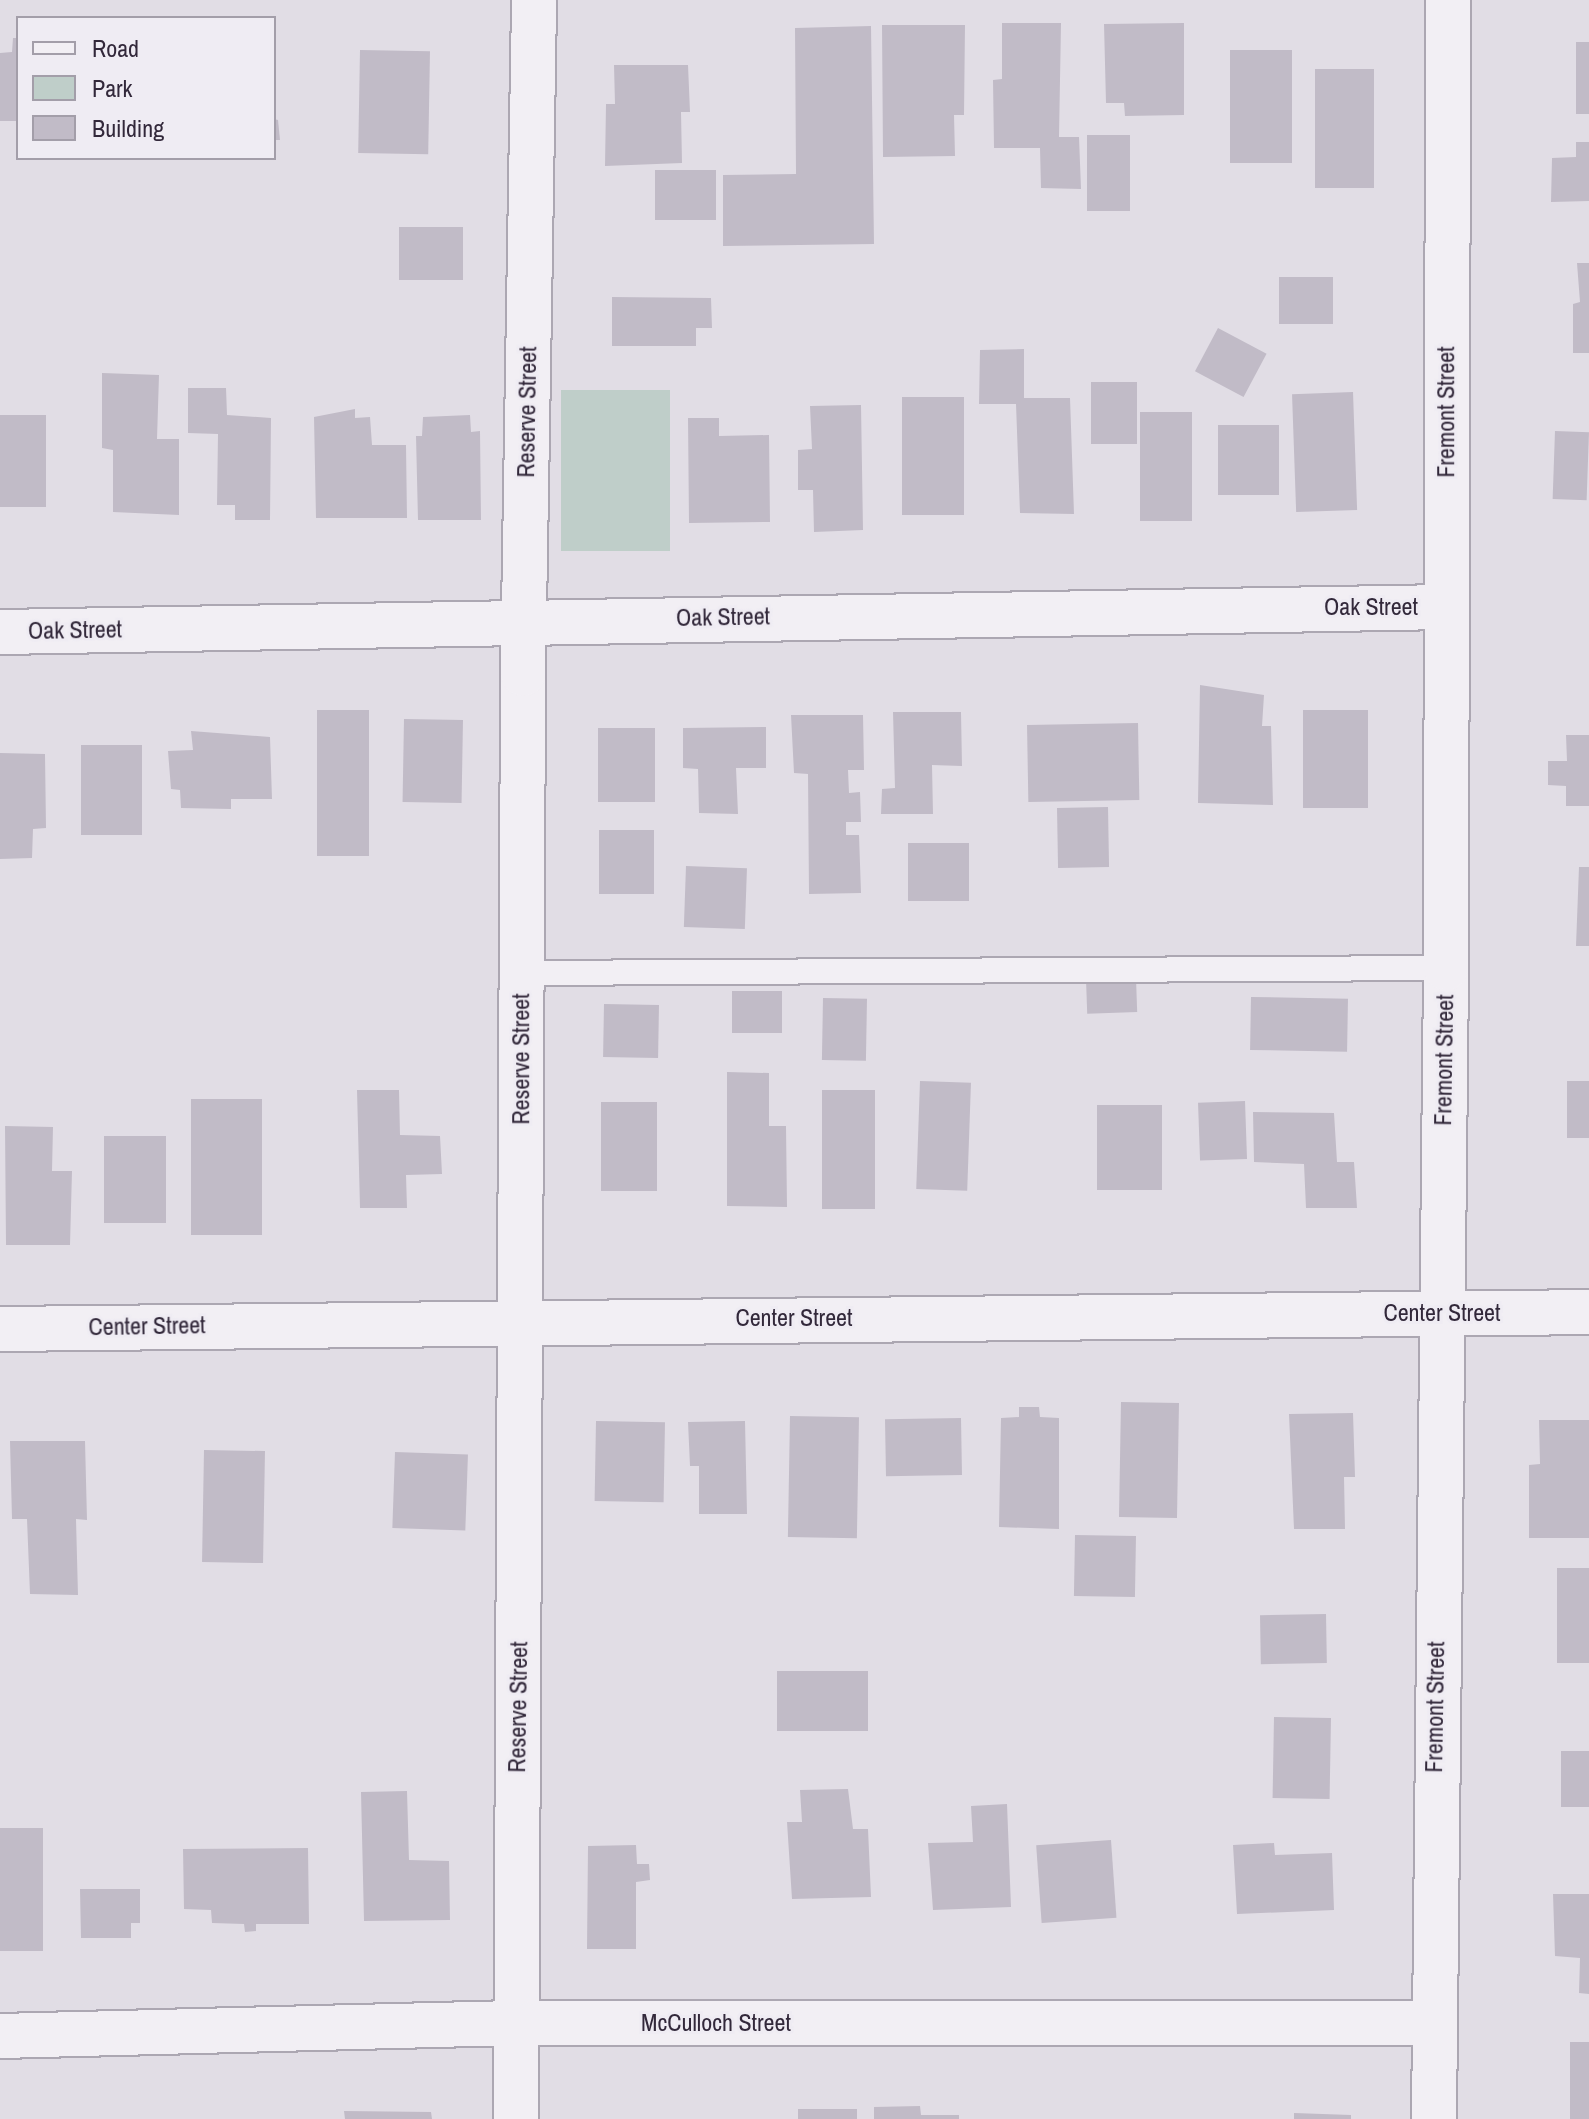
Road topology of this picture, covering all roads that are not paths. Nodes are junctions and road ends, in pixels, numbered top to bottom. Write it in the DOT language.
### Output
graph roads {
  1 [pos="534,0"];
  2 [pos="1448,0"];
  3 [pos="1446,607"];
  4 [pos="525,620"];
  5 [pos="0,632"];
  6 [pos="1446,968"];
  7 [pos="521,973"];
  8 [pos="1589,1312"];
  9 [pos="1440,1314"];
  10 [pos="522,1320"];
  11 [pos="0,1329"];
  12 [pos="515,2023"];
  13 [pos="1432,2023"];
  14 [pos="0,2036"];
  15 [pos="516,2119"];
  16 [pos="1434,2119"];
  1 -- 4 [label="street, Reserve Street"];
  2 -- 3 [label="street, Fremont Street"];
  3 -- 4 [label="street, Oak Street"];
  3 -- 6 [label="street, Fremont Street"];
  4 -- 5 [label="street, Oak Street"];
  4 -- 7 [label="street, Reserve Street"];
  6 -- 7 [label="lane"];
  6 -- 9 [label="street, Fremont Street"];
  7 -- 10 [label="street, Reserve Street"];
  8 -- 9 [label="street, Center Street"];
  9 -- 10 [label="street, Center Street"];
  9 -- 13 [label="street, Fremont Street"];
  10 -- 11 [label="street, Center Street"];
  10 -- 12 [label="street, Reserve Street"];
  12 -- 13 [label="street, McCulloch Street"];
  12 -- 14 [label="street, McCulloch Street"];
  12 -- 15 [label="street, Reserve Street"];
  13 -- 16 [label="street, Fremont Street"];
}
